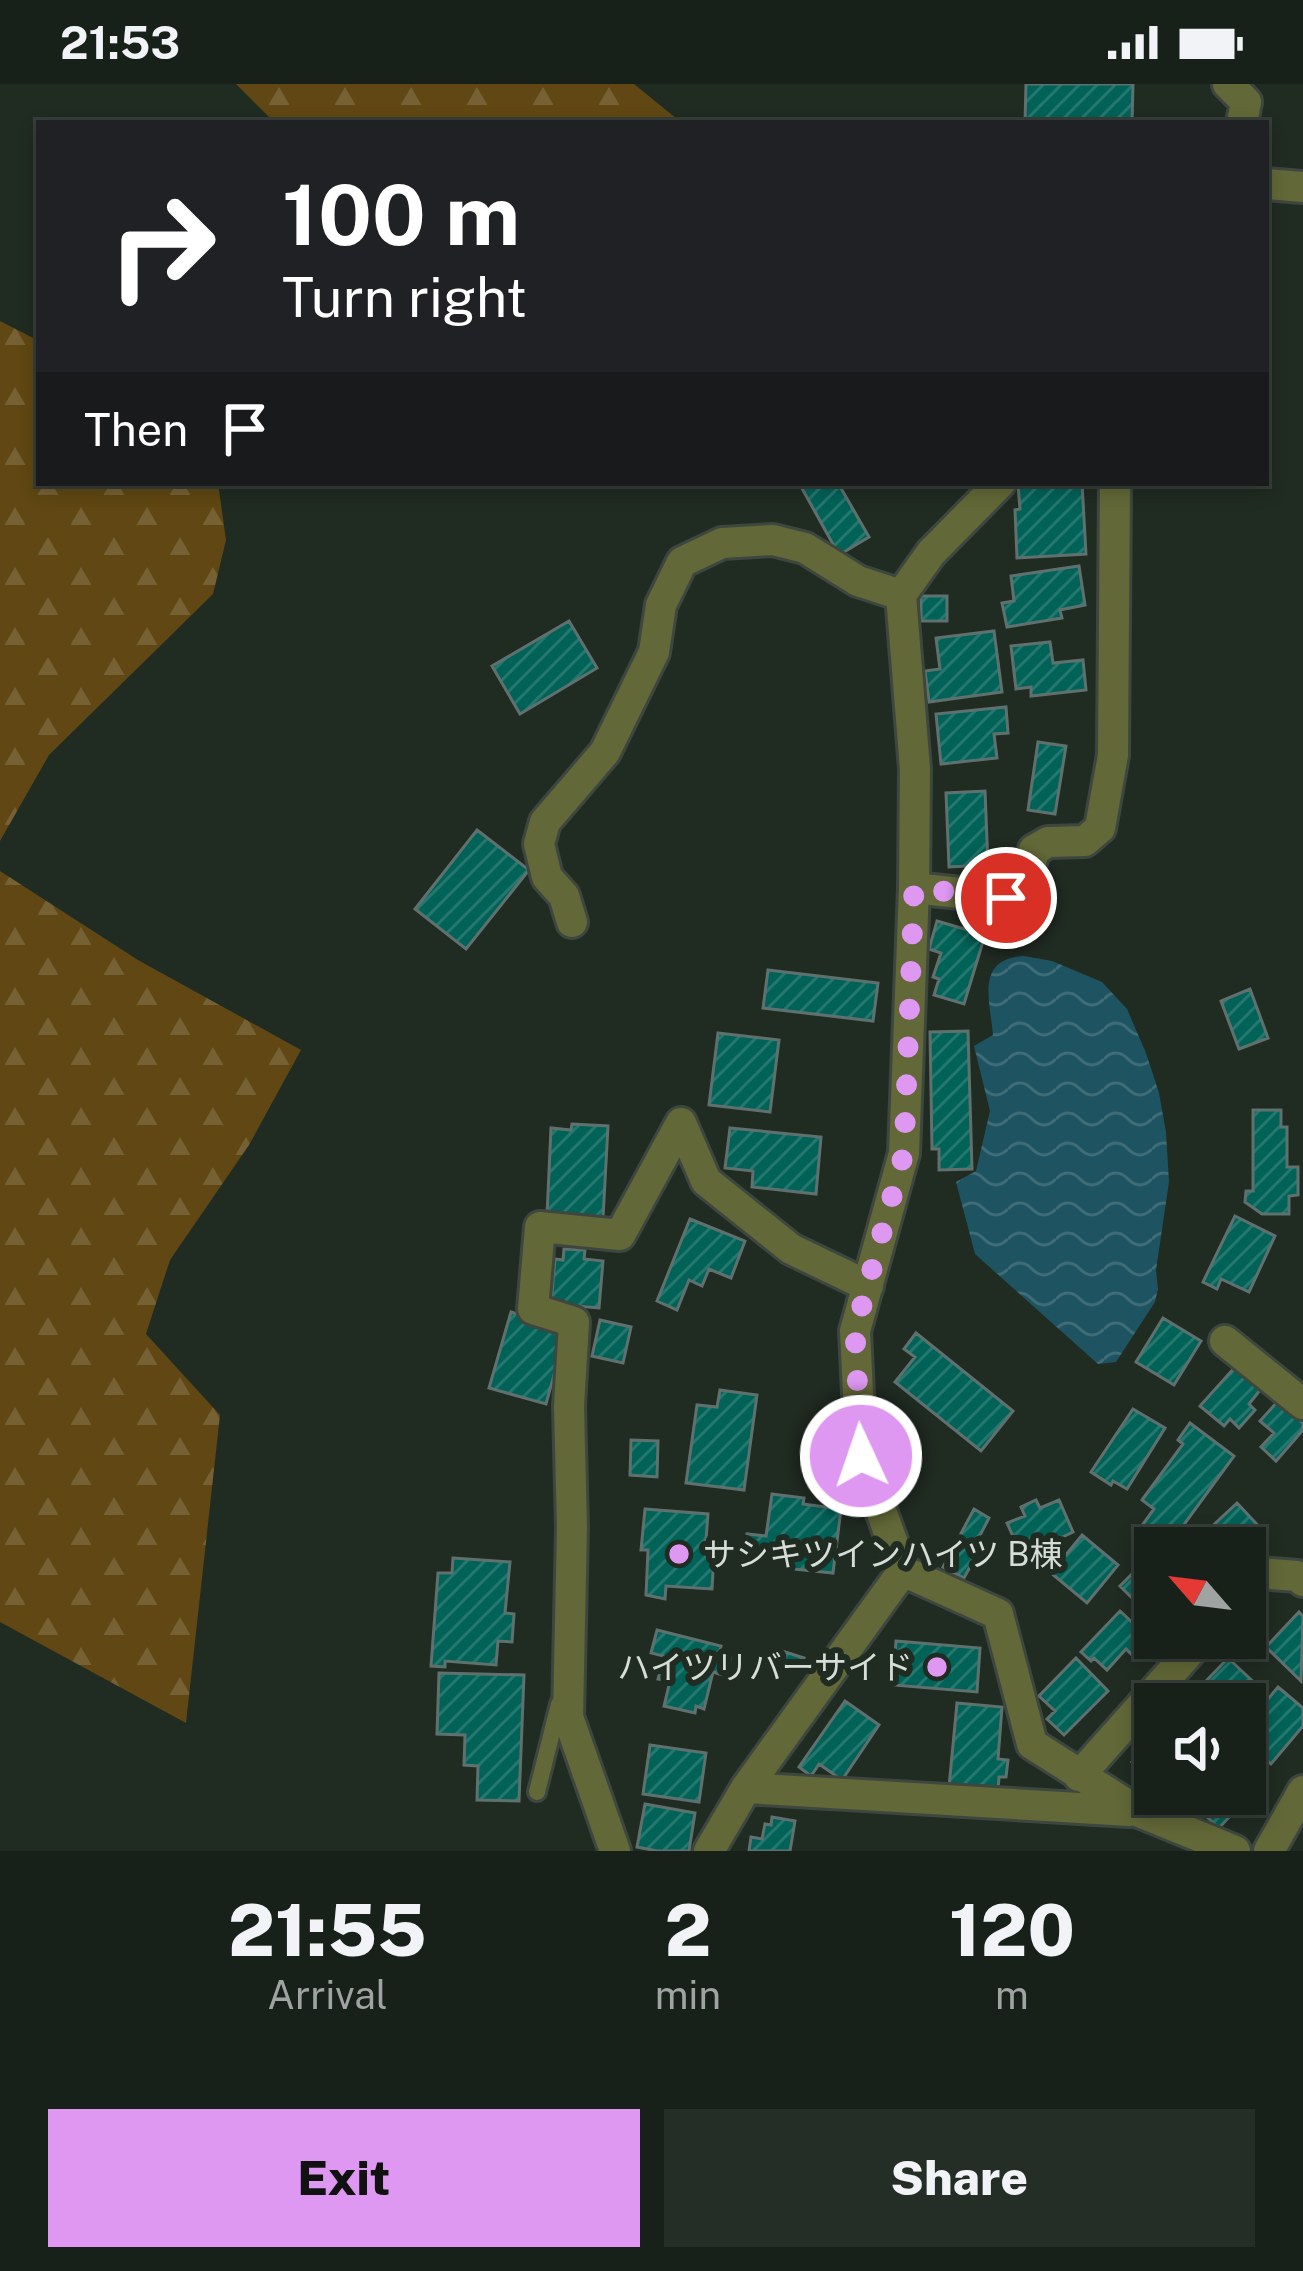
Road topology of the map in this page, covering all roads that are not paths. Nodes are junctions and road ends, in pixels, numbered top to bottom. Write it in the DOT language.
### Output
graph roads {
  1 [pos="1228,84"];
  2 [pos="1243,120"];
  3 [pos="1269,184"];
  4 [pos="1303,188"];
  5 [pos="997,486"];
  6 [pos="1115,486"];
  7 [pos="901,595"];
  8 [pos="914,888"];
  9 [pos="572,922"];
  10 [pos="868,1286"];
  11 [pos="1225,1341"];
  12 [pos="1303,1404"];
  13 [pos="903,1570"];
  14 [pos="1266,1574"];
  15 [pos="1303,1581"];
  16 [pos="1183,1659"];
  17 [pos="569,1662"];
  18 [pos="1079,1776"];
  19 [pos="746,1788"];
  20 [pos="536,1792"];
  21 [pos="1303,1792"];
  22 [pos="1134,1809"];
  23 [pos="1134,1811"];
  24 [pos="1147,1815"];
  25 [pos="615,1851"];
  26 [pos="709,1851"];
  27 [pos="1235,1851"];
  28 [pos="1269,1851"];
  1 -- 2 [label="street"];
  3 -- 4 [label="street"];
  5 -- 7 [label="street"];
  6 -- 8 [label="street"];
  7 -- 8 [label="street"];
  7 -- 9 [label="street"];
  8 -- 10 [label="street"];
  10 -- 13 [label="street"];
  10 -- 17 [label="street"];
  11 -- 12 [label="street"];
  13 -- 18 [label="street"];
  13 -- 19 [label="street"];
  14 -- 15 [label="street"];
  16 -- 18 [label="street"];
  17 -- 20 [label="lane"];
  17 -- 25 [label="street"];
  18 -- 22 [label="street"];
  19 -- 23 [label="street"];
  19 -- 26 [label="street"];
  21 -- 28 [label="street"];
  24 -- 27 [label="street"];
}
